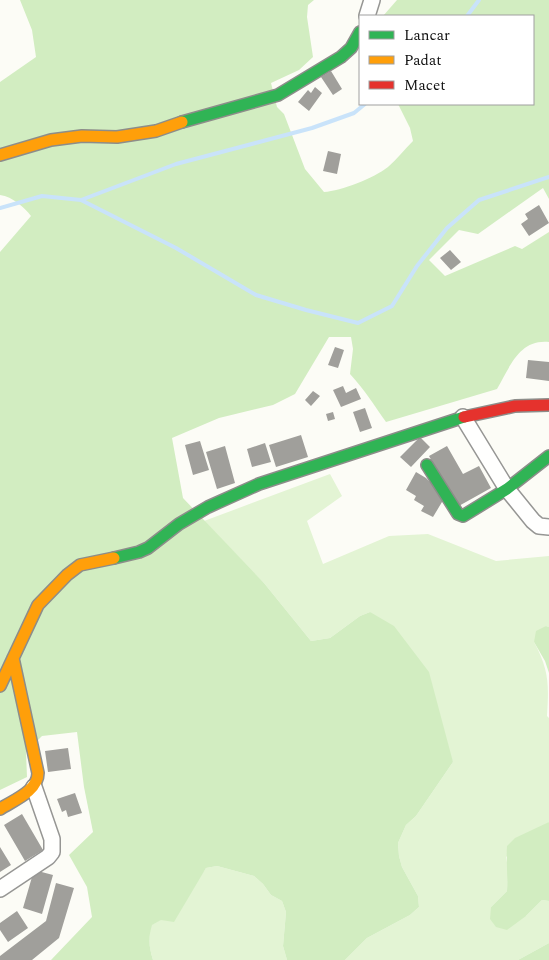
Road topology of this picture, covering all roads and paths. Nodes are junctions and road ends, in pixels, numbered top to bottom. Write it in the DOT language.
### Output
graph roads {
  1 [pos="372,0"];
  2 [pos="367,15"];
  3 [pos="359,34"];
  4 [pos="0,155"];
  5 [pos="549,405"];
  6 [pos="463,418"];
  7 [pos="549,456"];
  8 [pos="427,465"];
  9 [pos="507,489"];
  10 [pos="549,527"];
  11 [pos="13,658"];
  12 [pos="0,686"];
  13 [pos="34,788"];
  14 [pos="0,808"];
  15 [pos="0,889"];
  1 -- 2 [label="street"];
  3 -- 4 [label="street"];
  5 -- 6 [label="street"];
  6 -- 9 [label="street"];
  6 -- 11 [label="street"];
  7 -- 9 [label="street"];
  8 -- 9 [label="street"];
  9 -- 10 [label="street"];
  11 -- 12 [label="street"];
  11 -- 13 [label="street"];
  13 -- 14 [label="street"];
  13 -- 15 [label="street"];
}
